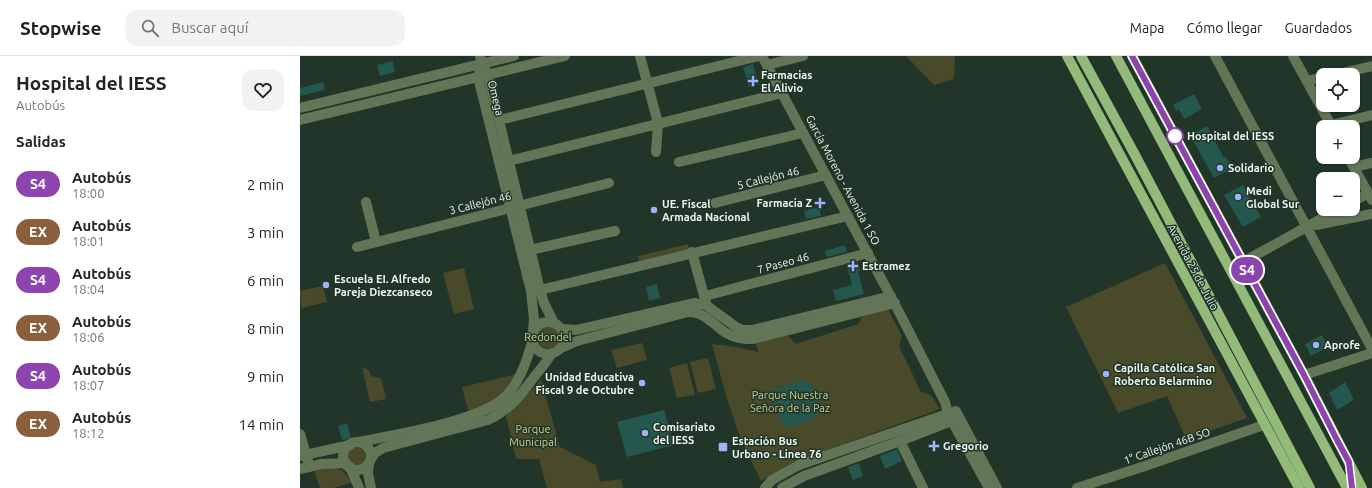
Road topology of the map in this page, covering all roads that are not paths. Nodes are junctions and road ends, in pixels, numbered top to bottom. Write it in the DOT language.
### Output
graph roads {
  1 [pos="514,56"];
  2 [pos="565,56"];
  3 [pos="640,56"];
  4 [pos="803,56"];
  5 [pos="1067,56"];
  6 [pos="1081,56"];
  7 [pos="1116,56"];
  8 [pos="1132,56"];
  9 [pos="1215,56"];
  10 [pos="1293,56"];
  11 [pos="1302,56"];
  12 [pos="762,59"];
  13 [pos="481,60"];
  14 [pos="1372,66"];
  15 [pos="1360,69"];
  16 [pos="483,76"];
  17 [pos="1316,79"];
  18 [pos="1308,81"];
  19 [pos="648,83"];
  20 [pos="782,93"];
  21 [pos="300,108"];
  22 [pos="1372,115"];
  23 [pos="300,120"];
  24 [pos="499,120"];
  25 [pos="1167,120"];
  26 [pos="1329,120"];
  27 [pos="1354,120"];
  28 [pos="658,123"];
  29 [pos="803,133"];
  30 [pos="656,152"];
  31 [pos="1134,153"];
  32 [pos="509,161"];
  33 [pos="1173,161"];
  34 [pos="679,162"];
  35 [pos="1372,163"];
  36 [pos="1352,164"];
  37 [pos="1354,167"];
  38 [pos="826,175"];
  39 [pos="609,183"];
  40 [pos="1136,186"];
  41 [pos="1370,197"];
  42 [pos="1360,200"];
  43 [pos="366,202"];
  44 [pos="716,204"];
  45 [pos="515,207"];
  46 [pos="1372,214"];
  47 [pos="848,216"];
  48 [pos="1326,216"];
  49 [pos="1306,227"];
  50 [pos="615,231"];
  51 [pos="376,242"];
  52 [pos="358,247"];
  53 [pos="530,250"];
  54 [pos="692,252"];
  55 [pos="868,253"];
  56 [pos="1243,262"];
  57 [pos="540,290"];
  58 [pos="893,300"];
  59 [pos="705,301"];
  60 [pos="1255,314"];
  61 [pos="558,326"];
  62 [pos="533,331"];
  63 [pos="532,342"];
  64 [pos="1372,348"];
  65 [pos="556,351"];
  66 [pos="1372,353"];
  67 [pos="1227,355"];
  68 [pos="1294,357"];
  69 [pos="1304,375"];
  70 [pos="1264,400"];
  71 [pos="954,416"];
  72 [pos="1264,425"];
  73 [pos="300,434"];
  74 [pos="900,441"];
  75 [pos="354,443"];
  76 [pos="303,456"];
  77 [pos="370,461"];
  78 [pos="1349,462"];
  79 [pos="348,465"];
  80 [pos="305,467"];
  81 [pos="359,488"];
  82 [pos="371,488"];
  83 [pos="765,488"];
  84 [pos="782,488"];
  85 [pos="923,488"];
  86 [pos="988,488"];
  87 [pos="998,488"];
  88 [pos="1077,488"];
  89 [pos="1299,488"];
  90 [pos="1310,488"];
  91 [pos="1347,488"];
  92 [pos="1352,488"];
  93 [pos="1362,488"];
  1 -- 13 [label="street"];
  2 -- 16 [label="street"];
  3 -- 19 [label="street"];
  4 -- 12 [label="street"];
  5 -- 40 [label="main road, Avenida 25 de Julio"];
  6 -- 31 [label="main road, Avenida 25 de Julio"];
  7 -- 33 [label="main road"];
  8 -- 25 [label="main road"];
  9 -- 49 [label="street"];
  10 -- 18 [label="street"];
  11 -- 18 [label="street"];
  12 -- 19 [label="street"];
  12 -- 20 [label="street, García Moreno - Avenida 1 SO"];
  13 -- 16 [label="street, Omega"];
  13 -- 21 [label="street"];
  14 -- 15 [label="street"];
  16 -- 23 [label="street"];
  16 -- 24 [label="street, Omega"];
  16 -- 45 [label="street, Omega"];
  17 -- 18 [label="street"];
  18 -- 26 [label="street"];
  19 -- 24 [label="street"];
  19 -- 28 [label="street"];
  20 -- 28 [label="street"];
  20 -- 29 [label="street, García Moreno - Avenida 1 SO"];
  22 -- 27 [label="street"];
  24 -- 32 [label="street, Omega"];
  25 -- 33 [label="main road"];
  25 -- 56 [label="main road"];
  28 -- 30 [label="street"];
  28 -- 32 [label="street"];
  29 -- 34 [label="street"];
  29 -- 38 [label="street, García Moreno - Avenida 1 SO"];
  31 -- 40 [label="main road"];
  31 -- 70 [label="main road, Avenida 25 de Julio"];
  32 -- 45 [label="street, Omega"];
  33 -- 60 [label="main road"];
  35 -- 37 [label="street"];
  36 -- 37 [label="street"];
  37 -- 41 [label="street"];
  38 -- 44 [label="street, 5 Callejón 46"];
  38 -- 47 [label="street, García Moreno - Avenida 1 SO"];
  39 -- 45 [label="street, 3 Callejón 46"];
  40 -- 67 [label="main road, Avenida 25 de Julio"];
  41 -- 42 [label="street"];
  43 -- 51 [label="street"];
  45 -- 51 [label="street, 3 Callejón 46"];
  45 -- 53 [label="street, Omega"];
  45 -- 62 [label="street, Omega"];
  46 -- 49 [label="street"];
  47 -- 54 [label="street"];
  47 -- 55 [label="street, García Moreno - Avenida 1 SO"];
  48 -- 49 [label="street"];
  49 -- 56 [label="street"];
  49 -- 64 [label="street"];
  50 -- 53 [label="street"];
  51 -- 52 [label="street, 3 Callejón 46"];
  53 -- 57 [label="street, Omega"];
  54 -- 57 [label="street"];
  54 -- 59 [label="street"];
  55 -- 58 [label="street, García Moreno - Avenida 1 SO"];
  55 -- 59 [label="street, 7 Paseo 46"];
  56 -- 68 [label="main road"];
  57 -- 61 [label="street, Omega"];
  58 -- 59 [label="street"];
  58 -- 65 [label="street"];
  58 -- 71 [label="street, García Moreno - Avenida 1 SO"];
  59 -- 61 [label="street"];
  60 -- 68 [label="main road"];
  60 -- 91 [label="main road"];
  61 -- 62 [label="street"];
  61 -- 65 [label="street"];
  62 -- 63 [label="street"];
  63 -- 65 [label="street"];
  63 -- 75 [label="street"];
  65 -- 77 [label="street"];
  66 -- 69 [label="street"];
  67 -- 70 [label="main road"];
  67 -- 72 [label="main road, Avenida 25 de Julio"];
  68 -- 69 [label="main road"];
  69 -- 78 [label="main road"];
  70 -- 90 [label="main road, Avenida 25 de Julio"];
  71 -- 74 [label="street"];
  71 -- 83 [label="street"];
  71 -- 86 [label="street, García Moreno - Avenida 1 SO"];
  71 -- 87 [label="street, García Moreno - Avenida 1 SO"];
  72 -- 88 [label="street, 1° Callejón 46B SO"];
  72 -- 89 [label="main road, Avenida 25 de Julio"];
  73 -- 76 [label="street"];
  74 -- 84 [label="street"];
  74 -- 85 [label="street"];
  75 -- 76 [label="street"];
  75 -- 77 [label="street"];
  75 -- 79 [label="street"];
  76 -- 80 [label="street"];
  77 -- 79 [label="street"];
  77 -- 82 [label="street"];
  78 -- 92 [label="main road"];
  78 -- 93 [label="main road"];
  79 -- 80 [label="street"];
  79 -- 81 [label="street"];
}
